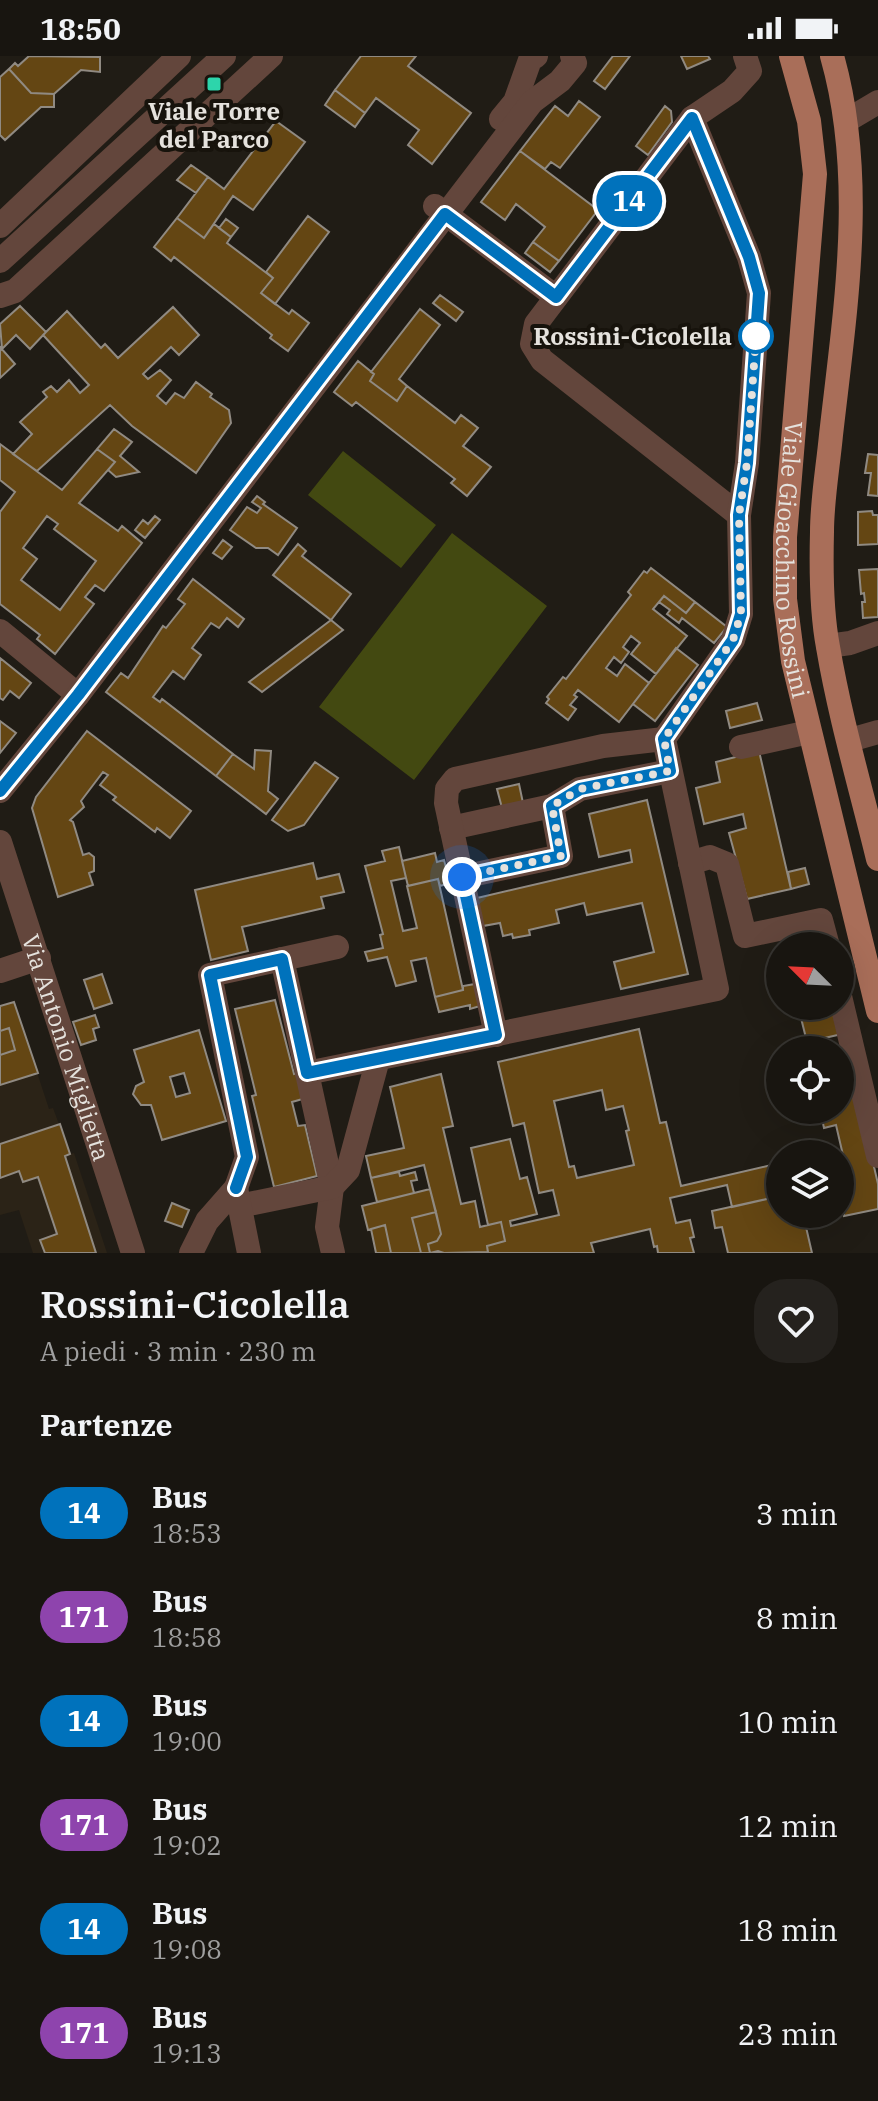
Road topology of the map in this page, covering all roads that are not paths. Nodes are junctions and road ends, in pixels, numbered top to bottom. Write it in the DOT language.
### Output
graph roads {
  1 [pos="179,56"];
  2 [pos="271,56"];
  3 [pos="572,56"];
  4 [pos="745,56"];
  5 [pos="791,56"];
  6 [pos="832,56"];
  7 [pos="531,57"];
  8 [pos="213,60"];
  9 [pos="878,102"];
  10 [pos="692,118"];
  11 [pos="846,121"];
  12 [pos="440,210"];
  13 [pos="0,226"];
  14 [pos="0,261"];
  15 [pos="0,296"];
  16 [pos="556,297"];
  17 [pos="739,515"];
  18 [pos="0,631"];
  19 [pos="878,633"];
  20 [pos="828,646"];
  21 [pos="72,690"];
  22 [pos="809,732"];
  23 [pos="878,732"];
  24 [pos="664,739"];
  25 [pos="850,740"];
  26 [pos="741,747"];
  27 [pos="0,768"];
  28 [pos="670,771"];
  29 [pos="0,791"];
  30 [pos="552,806"];
  31 [pos="451,828"];
  32 [pos="0,842"];
  33 [pos="878,859"];
  34 [pos="690,863"];
  35 [pos="462,877"];
  36 [pos="824,932"];
  37 [pos="337,947"];
  38 [pos="39,958"];
  39 [pos="282,959"];
  40 [pos="0,971"];
  41 [pos="878,1011"];
  42 [pos="846,1020"];
  43 [pos="496,1035"];
  44 [pos="378,1059"];
  45 [pos="859,1069"];
  46 [pos="307,1073"];
  47 [pos="878,1156"];
  48 [pos="332,1187"];
  49 [pos="238,1197"];
  50 [pos="133,1253"];
  51 [pos="191,1253"];
  52 [pos="249,1253"];
  53 [pos="333,1253"];
  1 -- 13 [label="street"];
  2 -- 15 [label="street"];
  3 -- 12 [label="street"];
  4 -- 10 [label="street"];
  5 -- 22 [label="main road, Viale Gioacchino Rossini"];
  6 -- 11 [label="main road, Viale Gioacchino Rossini"];
  7 -- 12 [label="street"];
  8 -- 14 [label="street"];
  9 -- 11 [label="street"];
  10 -- 16 [label="street"];
  10 -- 17 [label="street"];
  11 -- 20 [label="main road, Viale Gioacchino Rossini"];
  12 -- 16 [label="street"];
  12 -- 21 [label="street"];
  16 -- 17 [label="street"];
  17 -- 24 [label="street"];
  18 -- 21 [label="street"];
  19 -- 20 [label="street"];
  20 -- 25 [label="main road, Viale Gioacchino Rossini"];
  21 -- 27 [label="street"];
  21 -- 29 [label="street"];
  22 -- 26 [label="street"];
  22 -- 41 [label="main road, Viale Gioacchino Rossini"];
  23 -- 25 [label="street"];
  24 -- 28 [label="street"];
  24 -- 31 [label="street"];
  25 -- 33 [label="main road, Viale Gioacchino Rossini"];
  28 -- 30 [label="street"];
  28 -- 34 [label="street"];
  30 -- 31 [label="street"];
  30 -- 35 [label="street"];
  31 -- 35 [label="street"];
  32 -- 38 [label="street, Via Antonio Miglietta"];
  34 -- 36 [label="street"];
  34 -- 43 [label="street"];
  35 -- 43 [label="street"];
  37 -- 39 [label="street"];
  38 -- 40 [label="street"];
  38 -- 50 [label="street, Via Antonio Miglietta"];
  39 -- 46 [label="street"];
  39 -- 49 [label="street"];
  42 -- 45 [label="street"];
  43 -- 44 [label="street"];
  44 -- 46 [label="street"];
  44 -- 48 [label="street"];
  45 -- 47 [label="street"];
  46 -- 48 [label="street"];
  48 -- 49 [label="street"];
  48 -- 53 [label="street"];
  49 -- 51 [label="street"];
  49 -- 52 [label="street"];
}
